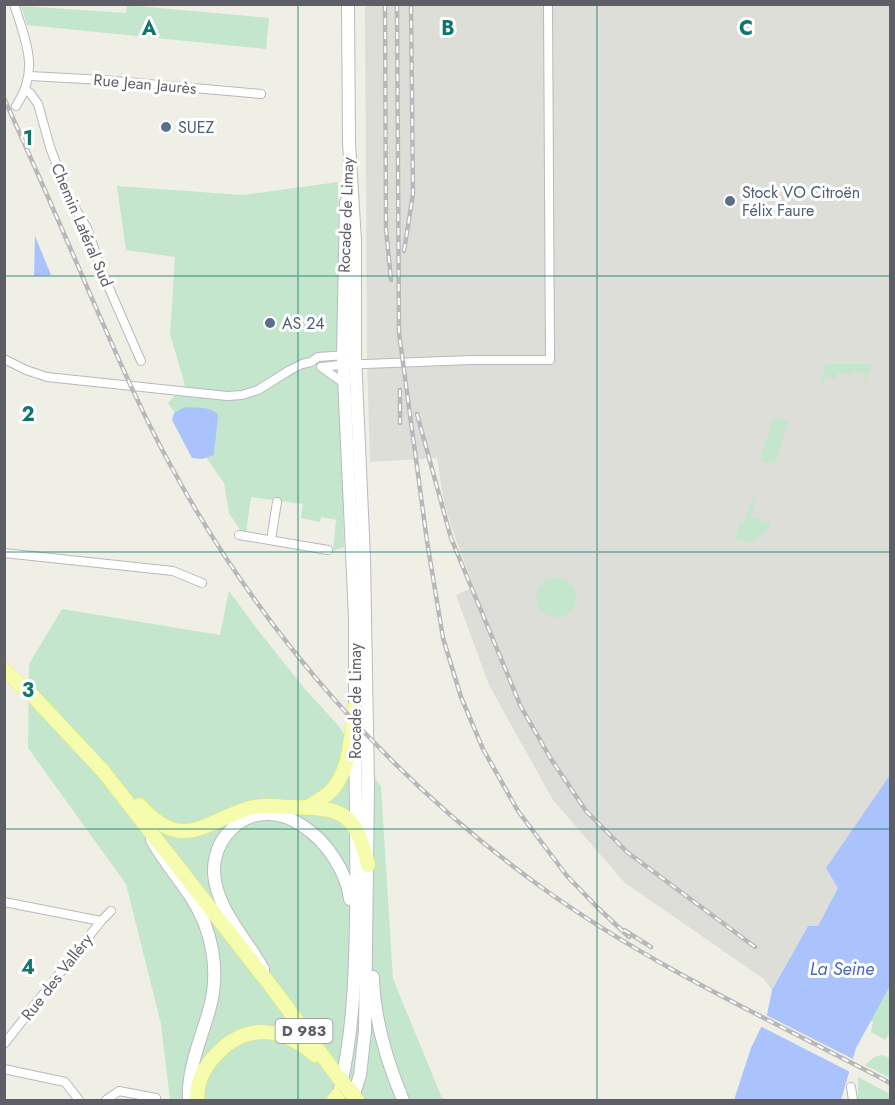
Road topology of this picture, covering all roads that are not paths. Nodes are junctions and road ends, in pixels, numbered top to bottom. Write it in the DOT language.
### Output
graph roads {
  1 [pos="14,4"];
  2 [pos="348,4"];
  3 [pos="548,4"];
  4 [pos="30,76"];
  5 [pos="25,90"];
  6 [pos="261,94"];
  7 [pos="16,106"];
  8 [pos="4,358"];
  9 [pos="349,360"];
  10 [pos="141,361"];
  11 [pos="311,362"];
  12 [pos="323,368"];
  13 [pos="345,384"];
  14 [pos="277,502"];
  15 [pos="239,535"];
  16 [pos="271,540"];
  17 [pos="328,550"];
  18 [pos="4,553"];
  19 [pos="202,583"];
  20 [pos="4,670"];
  21 [pos="355,707"];
  22 [pos="103,771"];
  23 [pos="309,807"];
  24 [pos="141,820"];
  25 [pos="356,826"];
  26 [pos="368,865"];
  27 [pos="367,896"];
  28 [pos="4,902"];
  29 [pos="111,911"];
  30 [pos="101,921"];
  31 [pos="355,966"];
  32 [pos="274,990"];
  33 [pos="4,1044"];
  34 [pos="4,1069"];
  35 [pos="337,1075"];
  36 [pos="851,1087"];
  37 [pos="156,1098"];
  38 [pos="336,1098"];
  39 [pos="79,1101"];
  40 [pos="106,1101"];
  41 [pos="189,1101"];
  42 [pos="197,1101"];
  43 [pos="352,1101"];
  44 [pos="357,1101"];
  45 [pos="403,1101"];
  46 [pos="853,1101"];
  1 -- 4 [label="street"];
  2 -- 9 [label="main road, Rocade de Limay"];
  3 -- 9 [label="street"];
  4 -- 5 [label="street"];
  4 -- 6 [label="street, Rue Jean Jaurès"];
  5 -- 7 [label="street"];
  5 -- 10 [label="street, Chemin Latéral Sud"];
  8 -- 11 [label="street"];
  9 -- 11 [label="street"];
  9 -- 12 [label="street"];
  9 -- 13 [label="main road, Rocade de Limay"];
  9 -- 26 [label="main road, Rocade de Limay"];
  11 -- 12 [label="street"];
  12 -- 13 [label="street"];
  13 -- 21 [label="main road, Rocade de Limay"];
  14 -- 16 [label="street"];
  15 -- 16 [label="street"];
  16 -- 17 [label="street"];
  18 -- 19 [label="street"];
  20 -- 22 [label="main road, D 983"];
  21 -- 23 [label="main road"];
  21 -- 25 [label="main road, Rocade de Limay"];
  22 -- 23 [label="main road"];
  22 -- 24 [label="main road, D 983"];
  23 -- 25 [label="main road"];
  24 -- 32 [label="main road, D 983"];
  24 -- 41 [label="main road"];
  25 -- 26 [label="main road"];
  25 -- 31 [label="main road, Rocade de Limay"];
  26 -- 27 [label="main road, Rocade de Limay"];
  27 -- 43 [label="main road, Rocade de Limay"];
  27 -- 45 [label="main road"];
  28 -- 30 [label="street"];
  29 -- 30 [label="street, Rue des Valléry"];
  30 -- 33 [label="street, Rue des Valléry"];
  31 -- 32 [label="main road"];
  31 -- 38 [label="main road, Rocade de Limay"];
  32 -- 35 [label="main road, D 983"];
  34 -- 39 [label="street"];
  35 -- 42 [label="main road"];
  35 -- 44 [label="main road, D 983, bridge"];
  36 -- 46 [label="street"];
  37 -- 40 [label="street"];
}
